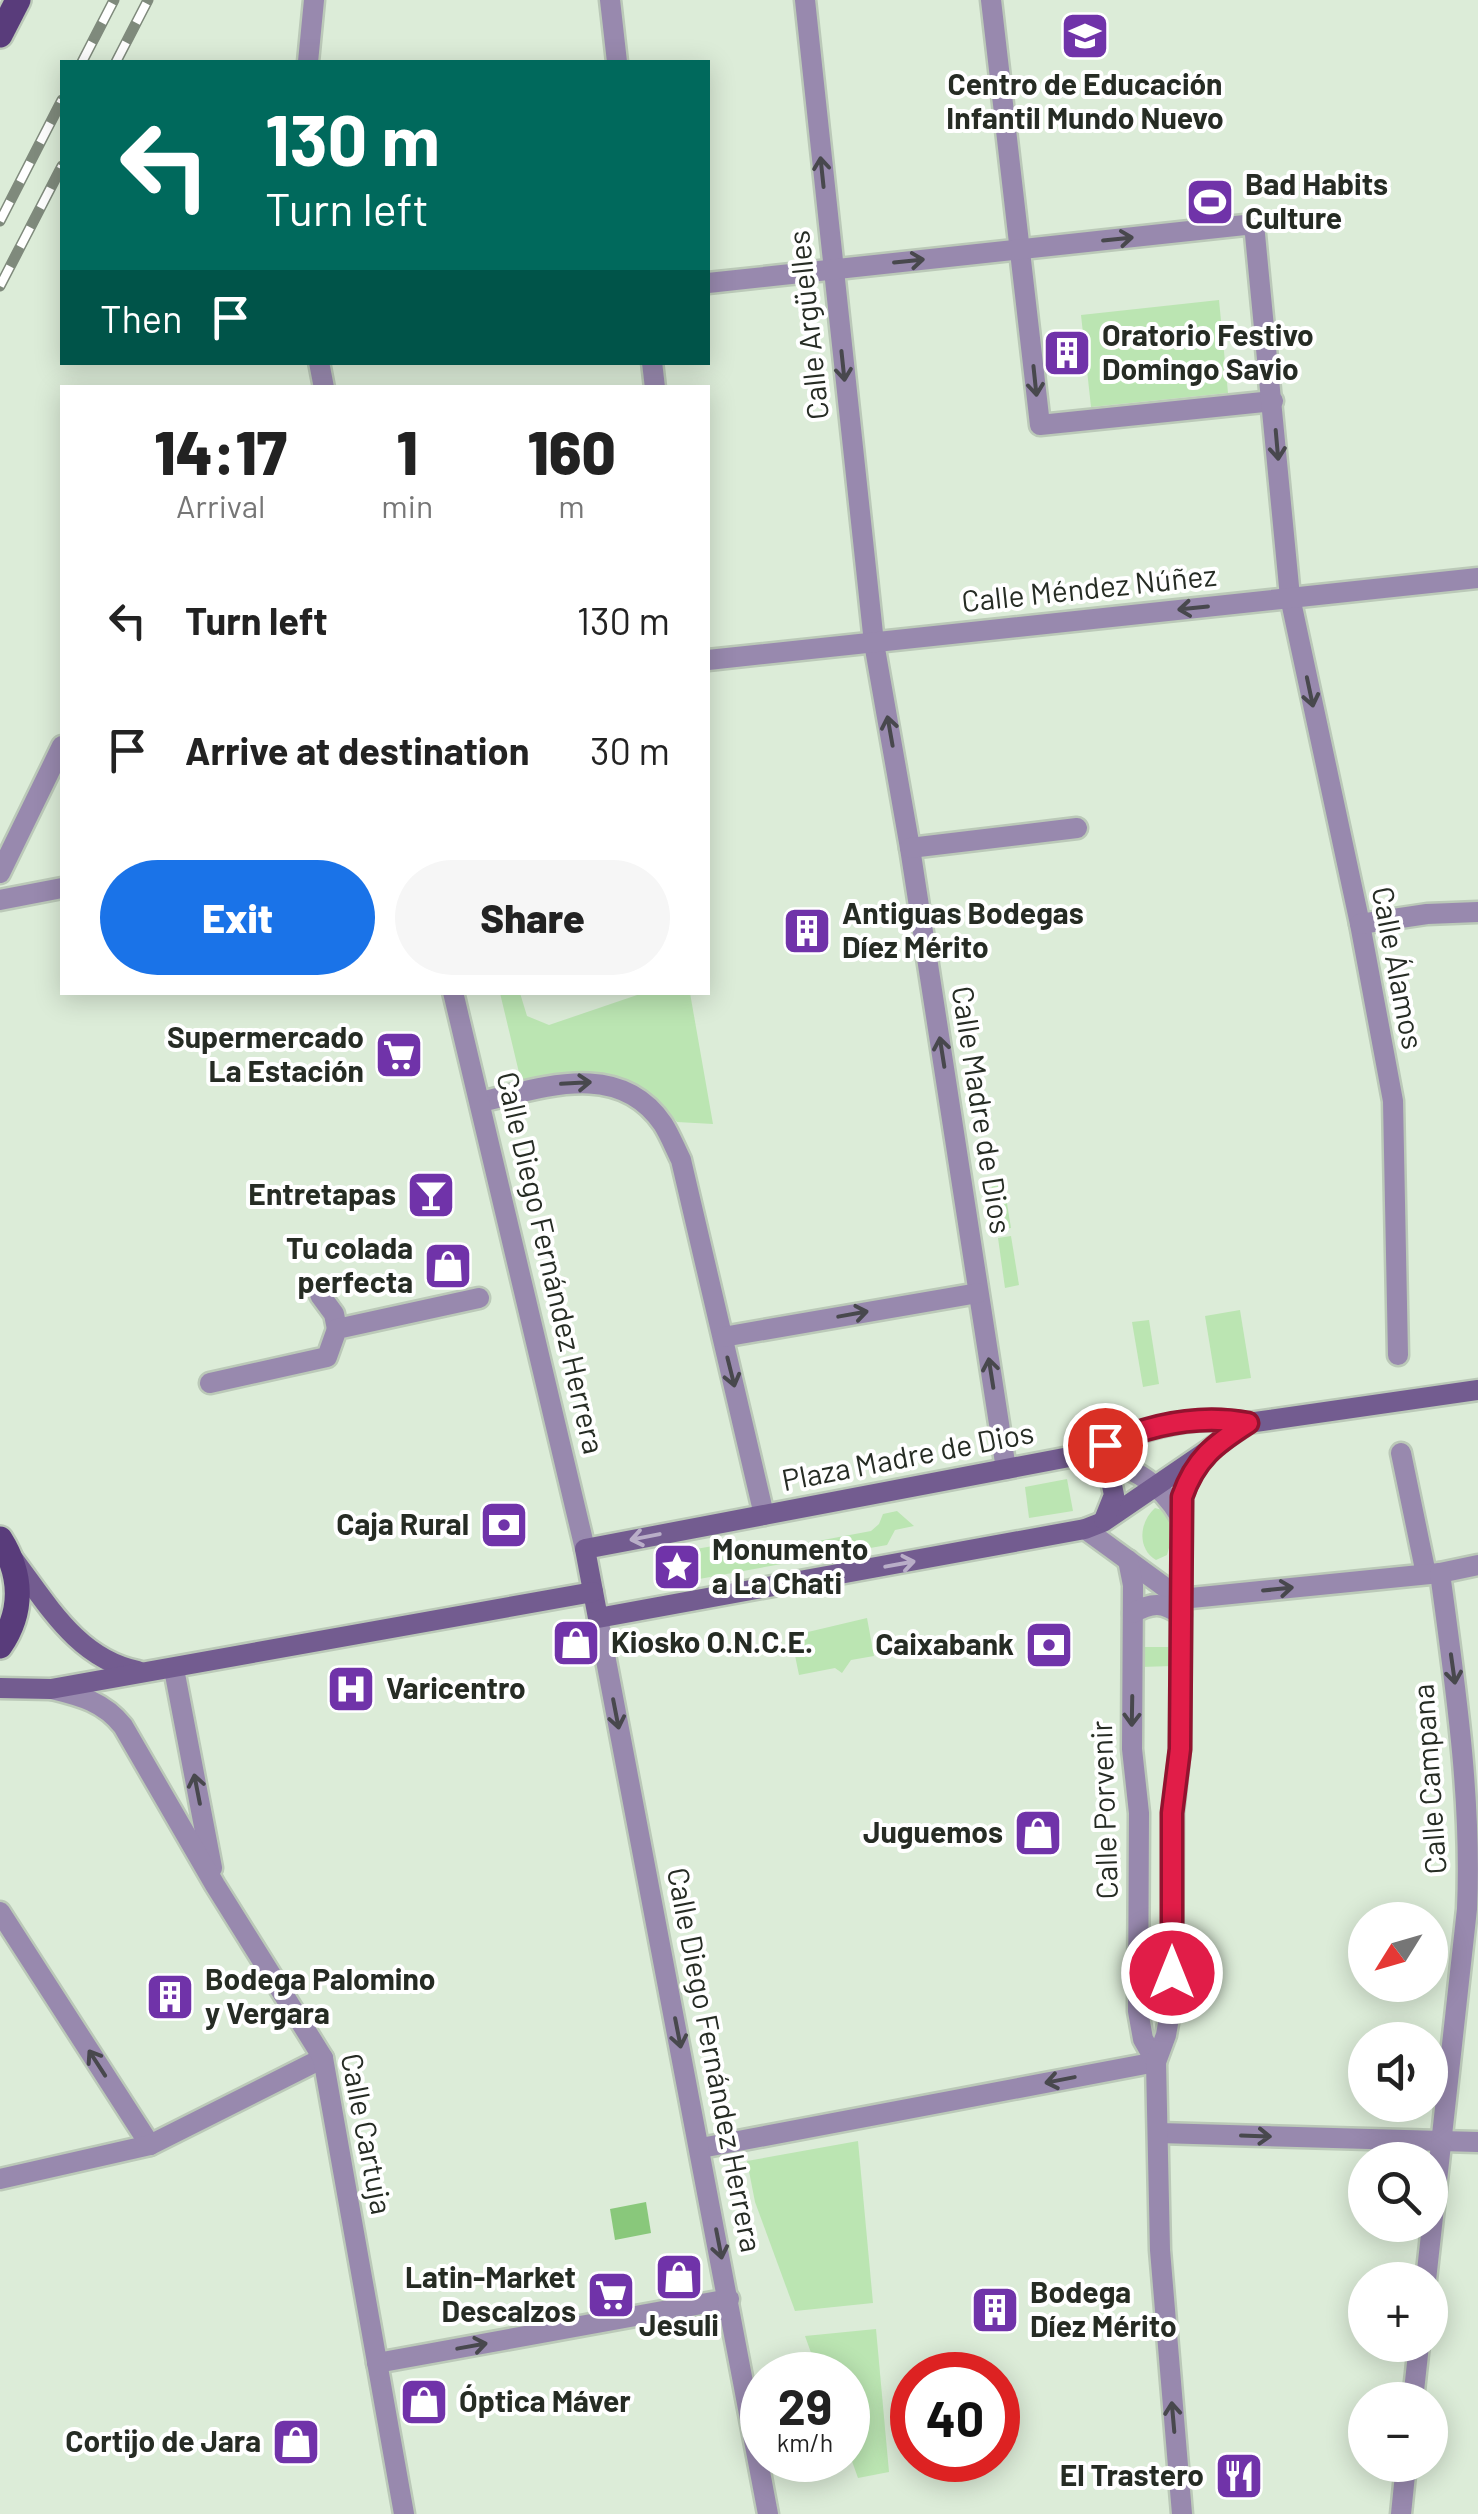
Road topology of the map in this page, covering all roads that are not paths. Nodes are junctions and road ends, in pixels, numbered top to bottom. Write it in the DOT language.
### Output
graph roads {
  1 [pos="18,0"];
  2 [pos="314,0"];
  3 [pos="610,0"];
  4 [pos="804,0"];
  5 [pos="992,0"];
  6 [pos="0,34"];
  7 [pos="308,60"];
  8 [pos="618,60"];
  9 [pos="1021,249"];
  10 [pos="832,269"];
  11 [pos="710,283"];
  12 [pos="1273,401"];
  13 [pos="1478,578"];
  14 [pos="1290,597"];
  15 [pos="874,643"];
  16 [pos="710,660"];
  17 [pos="60,750"];
  18 [pos="1077,828"];
  19 [pos="910,848"];
  20 [pos="0,872"];
  21 [pos="60,888"];
  22 [pos="0,900"];
  23 [pos="1478,912"];
  24 [pos="1360,924"];
  25 [pos="454,995"];
  26 [pos="480,1102"];
  27 [pos="978,1292"];
  28 [pos="320,1294"];
  29 [pos="479,1298"];
  30 [pos="338,1329"];
  31 [pos="723,1337"];
  32 [pos="1398,1356"];
  33 [pos="210,1383"];
  34 [pos="1478,1390"];
  35 [pos="1248,1423"];
  36 [pos="1220,1442"];
  37 [pos="1085,1454"];
  38 [pos="1401,1454"];
  39 [pos="1006,1469"];
  40 [pos="1156,1486"];
  41 [pos="764,1515"];
  42 [pos="1182,1520"];
  43 [pos="0,1524"];
  44 [pos="1094,1526"];
  45 [pos="6,1549"];
  46 [pos="584,1549"];
  47 [pos="1128,1560"];
  48 [pos="1478,1565"];
  49 [pos="1433,1574"];
  50 [pos="593,1592"];
  51 [pos="1181,1607"];
  52 [pos="1133,1613"];
  53 [pos="598,1618"];
  54 [pos="0,1646"];
  55 [pos="174,1669"];
  56 [pos="150,1672"];
  57 [pos="0,1688"];
  58 [pos="51,1689"];
  59 [pos="215,1885"];
  60 [pos="0,1912"];
  61 [pos="323,2058"];
  62 [pos="1156,2062"];
  63 [pos="1159,2133"];
  64 [pos="1412,2142"];
  65 [pos="1440,2142"];
  66 [pos="1478,2142"];
  67 [pos="1448,2143"];
  68 [pos="150,2145"];
  69 [pos="701,2148"];
  70 [pos="0,2178"];
  71 [pos="729,2299"];
  72 [pos="376,2363"];
  73 [pos="1404,2482"];
  74 [pos="404,2514"];
  75 [pos="768,2514"];
  76 [pos="1182,2514"];
  77 [pos="1401,2514"];
  1 -- 6 [label="main road"];
  2 -- 7 [label="street"];
  3 -- 8 [label="street"];
  10 -- 4 [label="street, Calle Argüelles, one-way"];
  5 -- 9 [label="street"];
  10 -- 9 [label="street, one-way"];
  9 -- 12 [label="street, one-way"];
  9 -- 12 [label="street, Calle Álamos, one-way"];
  10 -- 11 [label="street"];
  10 -- 15 [label="street, Calle Argüelles, one-way"];
  12 -- 14 [label="street, Calle Álamos, one-way"];
  13 -- 14 [label="street, Calle Méndez Núñez"];
  14 -- 15 [label="street, Calle Méndez Núñez, one-way"];
  14 -- 24 [label="street, Calle Álamos, one-way"];
  15 -- 16 [label="street, Calle Méndez Núñez"];
  19 -- 15 [label="street, Calle Madre de Dios, one-way"];
  17 -- 20 [label="street"];
  18 -- 19 [label="street"];
  27 -- 19 [label="street, Calle Madre de Dios, one-way"];
  21 -- 22 [label="street"];
  23 -- 24 [label="street"];
  24 -- 32 [label="street, Calle Álamos"];
  25 -- 26 [label="street, Calle Diego Fernández Herrera"];
  26 -- 31 [label="street, one-way"];
  26 -- 46 [label="street, Calle Diego Fernández Herrera"];
  31 -- 27 [label="street, one-way"];
  39 -- 27 [label="street, Calle Madre de Dios, one-way"];
  28 -- 30 [label="street"];
  29 -- 30 [label="street"];
  30 -- 33 [label="street"];
  31 -- 41 [label="street, one-way"];
  34 -- 35 [label="main road"];
  35 -- 36 [label="main road"];
  35 -- 37 [label="main road, Plaza Madre de Dios"];
  36 -- 40 [label="main road"];
  36 -- 42 [label="street, Calle Porvenir"];
  37 -- 39 [label="main road, Plaza Madre de Dios"];
  37 -- 40 [label="street"];
  37 -- 44 [label="main road"];
  38 -- 49 [label="street"];
  39 -- 41 [label="main road, Plaza Madre de Dios"];
  40 -- 42 [label="street"];
  40 -- 44 [label="main road"];
  41 -- 46 [label="main road, Plaza Madre de Dios, one-way"];
  42 -- 51 [label="street, Calle Porvenir"];
  43 -- 45 [label="main road"];
  44 -- 47 [label="street"];
  53 -- 44 [label="main road, one-way"];
  45 -- 54 [label="main road"];
  45 -- 56 [label="main road"];
  46 -- 50 [label="main road"];
  47 -- 51 [label="street"];
  47 -- 52 [label="street, Calle Porvenir"];
  48 -- 49 [label="street"];
  51 -- 49 [label="street, one-way"];
  49 -- 65 [label="street, Calle Campana, one-way"];
  50 -- 53 [label="main road"];
  50 -- 55 [label="main road"];
  51 -- 52 [label="street"];
  51 -- 62 [label="street, Calle Porvenir"];
  52 -- 62 [label="street, Calle Porvenir, one-way"];
  53 -- 69 [label="street, Calle Diego Fernández Herrera, one-way"];
  55 -- 56 [label="main road"];
  59 -- 55 [label="street, Calle Cartuja, one-way"];
  56 -- 58 [label="main road"];
  57 -- 58 [label="main road"];
  58 -- 59 [label="street, Calle Cartuja"];
  59 -- 61 [label="street, Calle Cartuja"];
  68 -- 60 [label="street, one-way"];
  61 -- 68 [label="street"];
  61 -- 72 [label="street, Calle Cartuja"];
  62 -- 63 [label="street, Calle Porvenir"];
  62 -- 69 [label="street, one-way"];
  63 -- 64 [label="street, one-way"];
  76 -- 63 [label="street, Calle Porvenir, one-way"];
  66 -- 67 [label="street"];
  68 -- 70 [label="street"];
  69 -- 71 [label="street, Calle Diego Fernández Herrera, one-way"];
  72 -- 71 [label="street, one-way"];
  71 -- 75 [label="street, Calle Diego Fernández Herrera"];
  72 -- 74 [label="street, Calle Cartuja"];
  73 -- 77 [label="street"];
}
